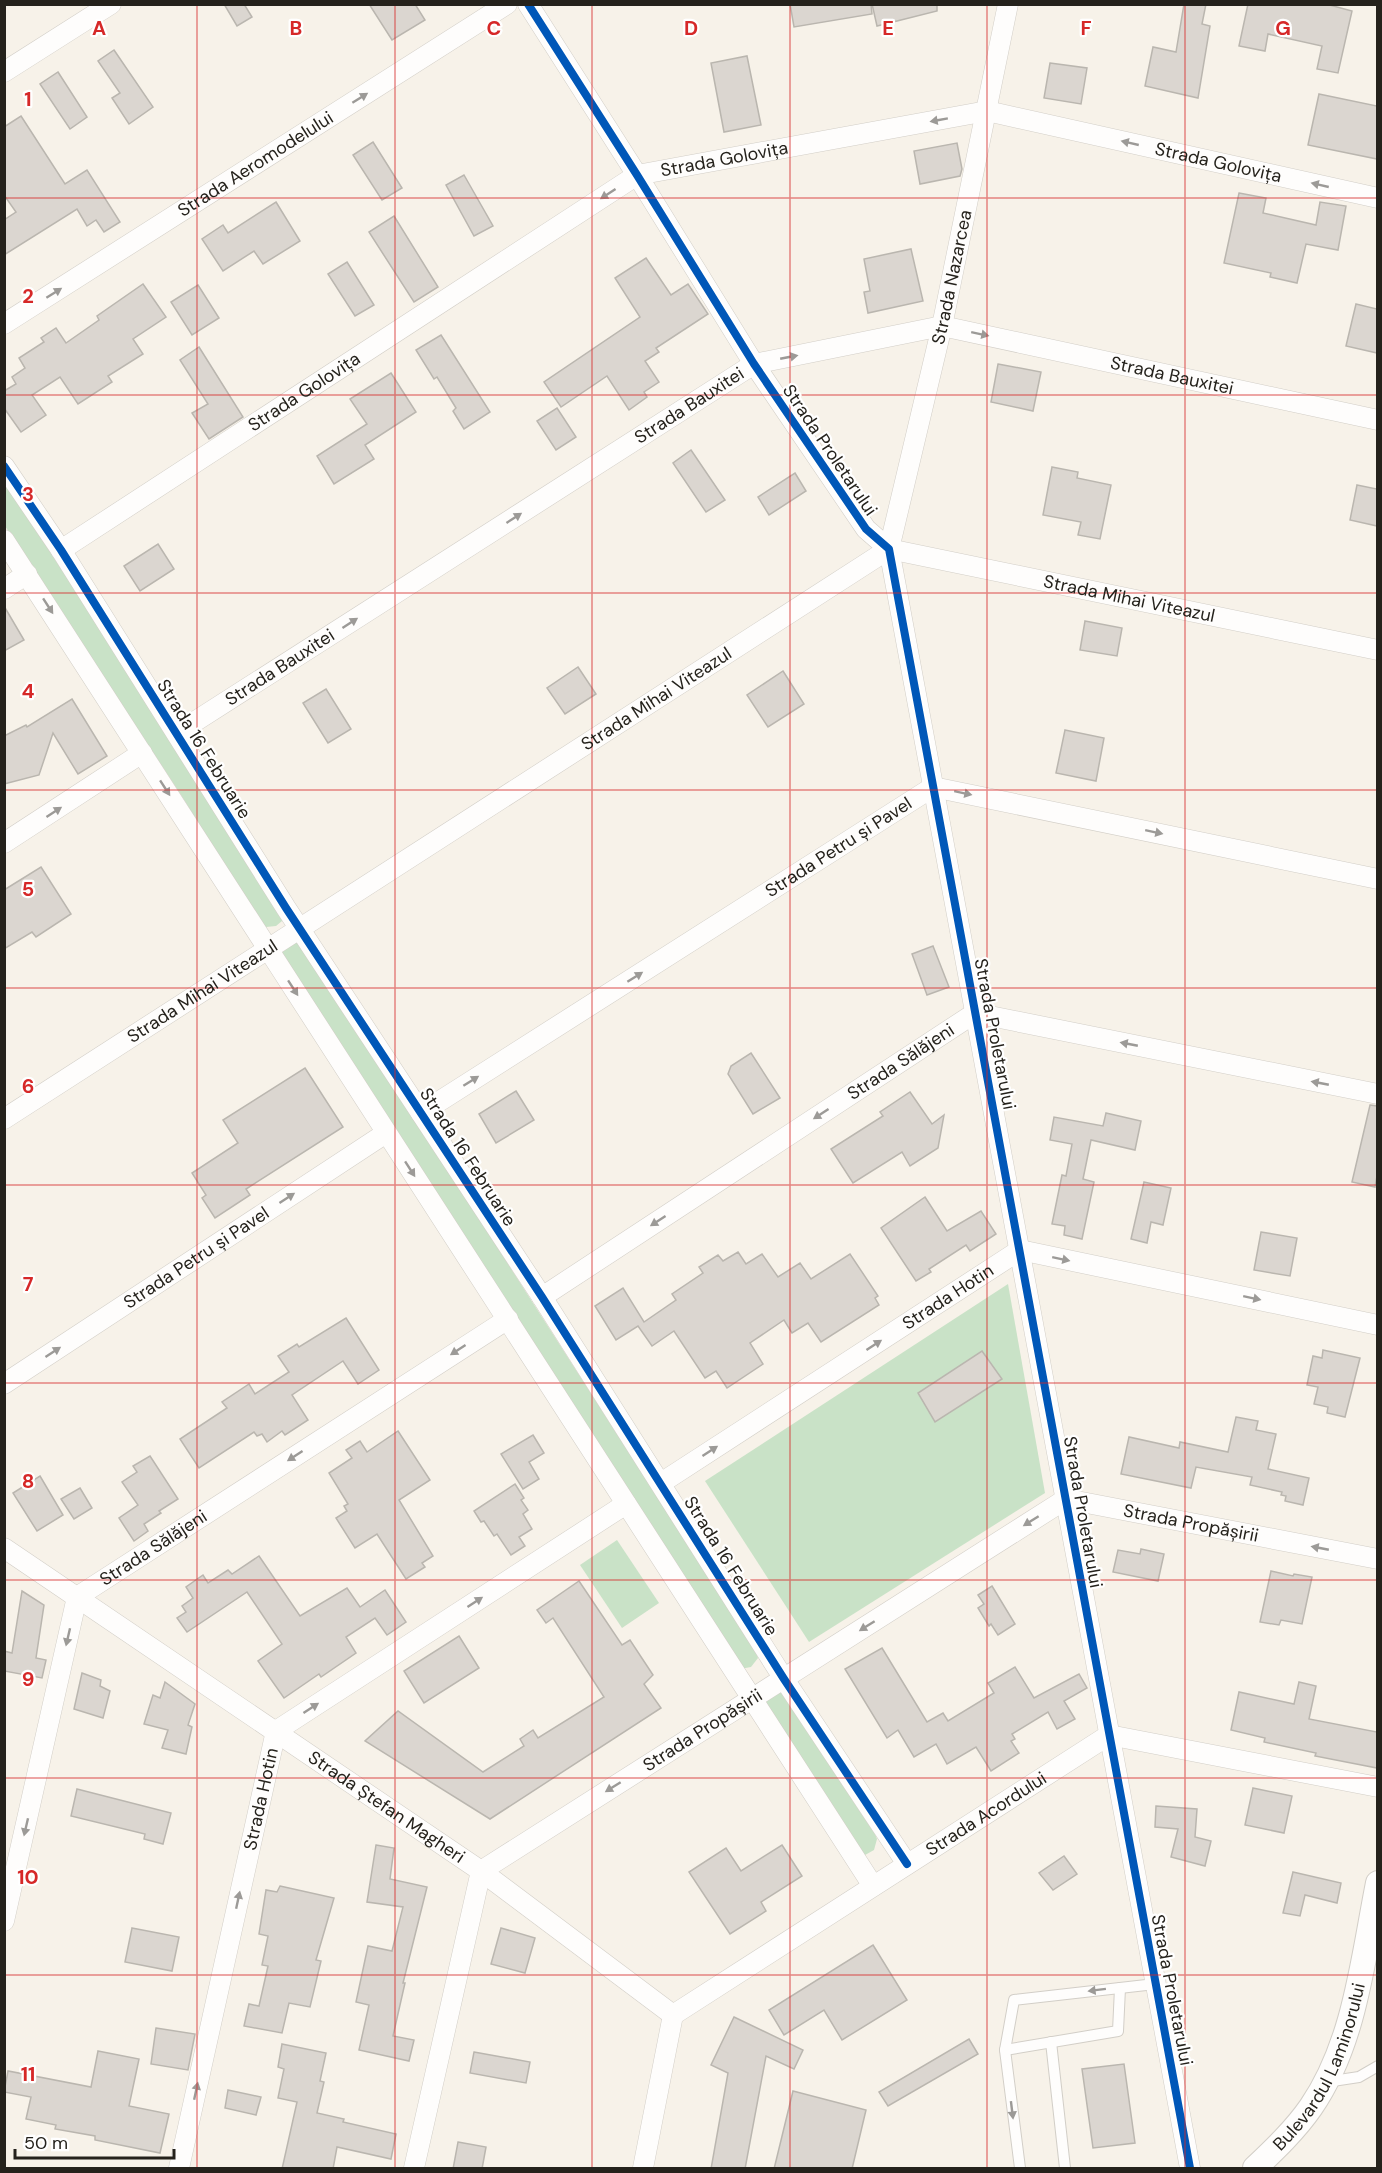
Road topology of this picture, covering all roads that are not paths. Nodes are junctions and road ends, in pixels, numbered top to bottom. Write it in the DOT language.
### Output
graph roads {
  1 [pos="111,4"];
  2 [pos="507,4"];
  3 [pos="528,4"];
  4 [pos="1008,4"];
  5 [pos="6,67"];
  6 [pos="987,111"];
  7 [pos="637,175"];
  8 [pos="1377,198"];
  9 [pos="4,324"];
  10 [pos="942,326"];
  11 [pos="754,364"];
  12 [pos="1377,420"];
  13 [pos="4,465"];
  14 [pos="4,540"];
  15 [pos="889,549"];
  16 [pos="61,550"];
  17 [pos="27,574"];
  18 [pos="4,589"];
  19 [pos="1377,650"];
  20 [pos="177,733"];
  21 [pos="142,753"];
  22 [pos="933,787"];
  23 [pos="4,843"];
  24 [pos="1377,879"];
  25 [pos="300,929"];
  26 [pos="268,949"];
  27 [pos="975,1012"];
  28 [pos="1377,1094"];
  29 [pos="421,1113"];
  30 [pos="4,1119"];
  31 [pos="386,1133"];
  32 [pos="1020,1250"];
  33 [pos="542,1297"];
  34 [pos="507,1319"];
  35 [pos="1377,1325"];
  36 [pos="4,1384"];
  37 [pos="661,1483"];
  38 [pos="1066,1499"];
  39 [pos="627,1504"];
  40 [pos="4,1548"];
  41 [pos="1377,1559"];
  42 [pos="77,1597"];
  43 [pos="784,1679"];
  44 [pos="751,1699"];
  45 [pos="276,1731"];
  46 [pos="1109,1735"];
  47 [pos="1377,1787"];
  48 [pos="907,1864"];
  49 [pos="481,1871"];
  50 [pos="1377,1883"];
  51 [pos="873,1886"];
  52 [pos="4,1921"];
  53 [pos="1155,1984"];
  54 [pos="1120,1988"];
  55 [pos="673,2015"];
  56 [pos="1051,2042"];
  57 [pos="1005,2050"];
  58 [pos="1377,2066"];
  59 [pos="1326,2082"];
  60 [pos="179,2169"];
  61 [pos="414,2169"];
  62 [pos="643,2169"];
  63 [pos="1020,2169"];
  64 [pos="1065,2169"];
  65 [pos="1190,2169"];
  66 [pos="1255,2169"];
  1 -- 5 [label="street"];
  9 -- 2 [label="street, Strada Aeromodelului, one-way"];
  3 -- 7 [label="street, Strada Proletarului"];
  4 -- 6 [label="street, Strada Nazarcea"];
  6 -- 7 [label="street, Strada Golovița, one-way"];
  8 -- 6 [label="street, Strada Golovița, one-way"];
  6 -- 10 [label="street, Strada Nazarcea"];
  7 -- 11 [label="street, Strada Proletarului"];
  7 -- 16 [label="street, Strada Golovița, one-way"];
  11 -- 10 [label="street, Strada Bauxitei, one-way"];
  10 -- 12 [label="street, Strada Bauxitei, one-way"];
  10 -- 15 [label="street, Strada Nazarcea"];
  11 -- 15 [label="street, Strada Proletarului"];
  20 -- 11 [label="street, Strada Bauxitei, one-way"];
  13 -- 16 [label="street, Strada 16 Februarie"];
  14 -- 17 [label="street"];
  15 -- 19 [label="street, Strada Mihai Viteazul"];
  15 -- 22 [label="street, Strada Proletarului"];
  15 -- 25 [label="street, Strada Mihai Viteazul"];
  16 -- 20 [label="street, Strada 16 Februarie"];
  17 -- 18 [label="street"];
  17 -- 21 [label="street, one-way"];
  20 -- 25 [label="street, Strada 16 Februarie"];
  23 -- 21 [label="street, one-way"];
  21 -- 26 [label="street, one-way"];
  22 -- 24 [label="street, one-way"];
  22 -- 27 [label="street, Strada Proletarului"];
  29 -- 22 [label="street, Strada Petru și Pavel, one-way"];
  25 -- 26 [label="street, Strada Mihai Viteazul"];
  25 -- 29 [label="street, Strada 16 Februarie"];
  26 -- 30 [label="street, Strada Mihai Viteazul"];
  26 -- 31 [label="street, one-way"];
  28 -- 27 [label="street, one-way"];
  27 -- 32 [label="street, Strada Proletarului"];
  27 -- 33 [label="street, Strada Sălăjeni, one-way"];
  29 -- 33 [label="street, Strada 16 Februarie"];
  31 -- 34 [label="street, one-way"];
  36 -- 31 [label="street, Strada Petru și Pavel, one-way"];
  32 -- 35 [label="street, one-way"];
  37 -- 32 [label="street, Strada Hotin, one-way"];
  32 -- 38 [label="street, Strada Proletarului"];
  33 -- 37 [label="street, Strada 16 Februarie"];
  34 -- 39 [label="street"];
  34 -- 42 [label="street, Strada Sălăjeni, one-way"];
  37 -- 43 [label="street, Strada 16 Februarie"];
  41 -- 38 [label="street, Strada Propășirii, one-way"];
  38 -- 43 [label="street, Strada Propășirii, one-way"];
  38 -- 46 [label="street, Strada Proletarului"];
  39 -- 44 [label="street"];
  45 -- 39 [label="street, Strada Hotin, one-way"];
  40 -- 42 [label="street, Strada Ștefan Magheri"];
  42 -- 45 [label="street, Strada Ștefan Magheri"];
  42 -- 52 [label="street, one-way"];
  43 -- 44 [label="street, Strada Propășirii"];
  43 -- 48 [label="street, Strada 16 Februarie"];
  44 -- 49 [label="street, Strada Propășirii, one-way"];
  44 -- 51 [label="street"];
  45 -- 49 [label="street, Strada Ștefan Magheri"];
  60 -- 45 [label="street, Strada Hotin, one-way"];
  46 -- 47 [label="street"];
  46 -- 48 [label="street, Strada Acordului"];
  46 -- 53 [label="street, Strada Proletarului"];
  48 -- 51 [label="street, Strada Acordului"];
  49 -- 55 [label="street, Strada Ștefan Magheri"];
  49 -- 61 [label="street"];
  50 -- 59 [label="street, Bulevardul Laminorului"];
  51 -- 55 [label="street, Strada Acordului"];
  53 -- 54 [label="lane"];
  53 -- 65 [label="street, Strada Proletarului"];
  54 -- 56 [label="lane"];
  54 -- 57 [label="lane, one-way"];
  55 -- 62 [label="street"];
  56 -- 57 [label="lane"];
  56 -- 64 [label="lane"];
  57 -- 63 [label="lane, one-way"];
  58 -- 59 [label="lane"];
  59 -- 66 [label="street, Bulevardul Laminorului"];
}
